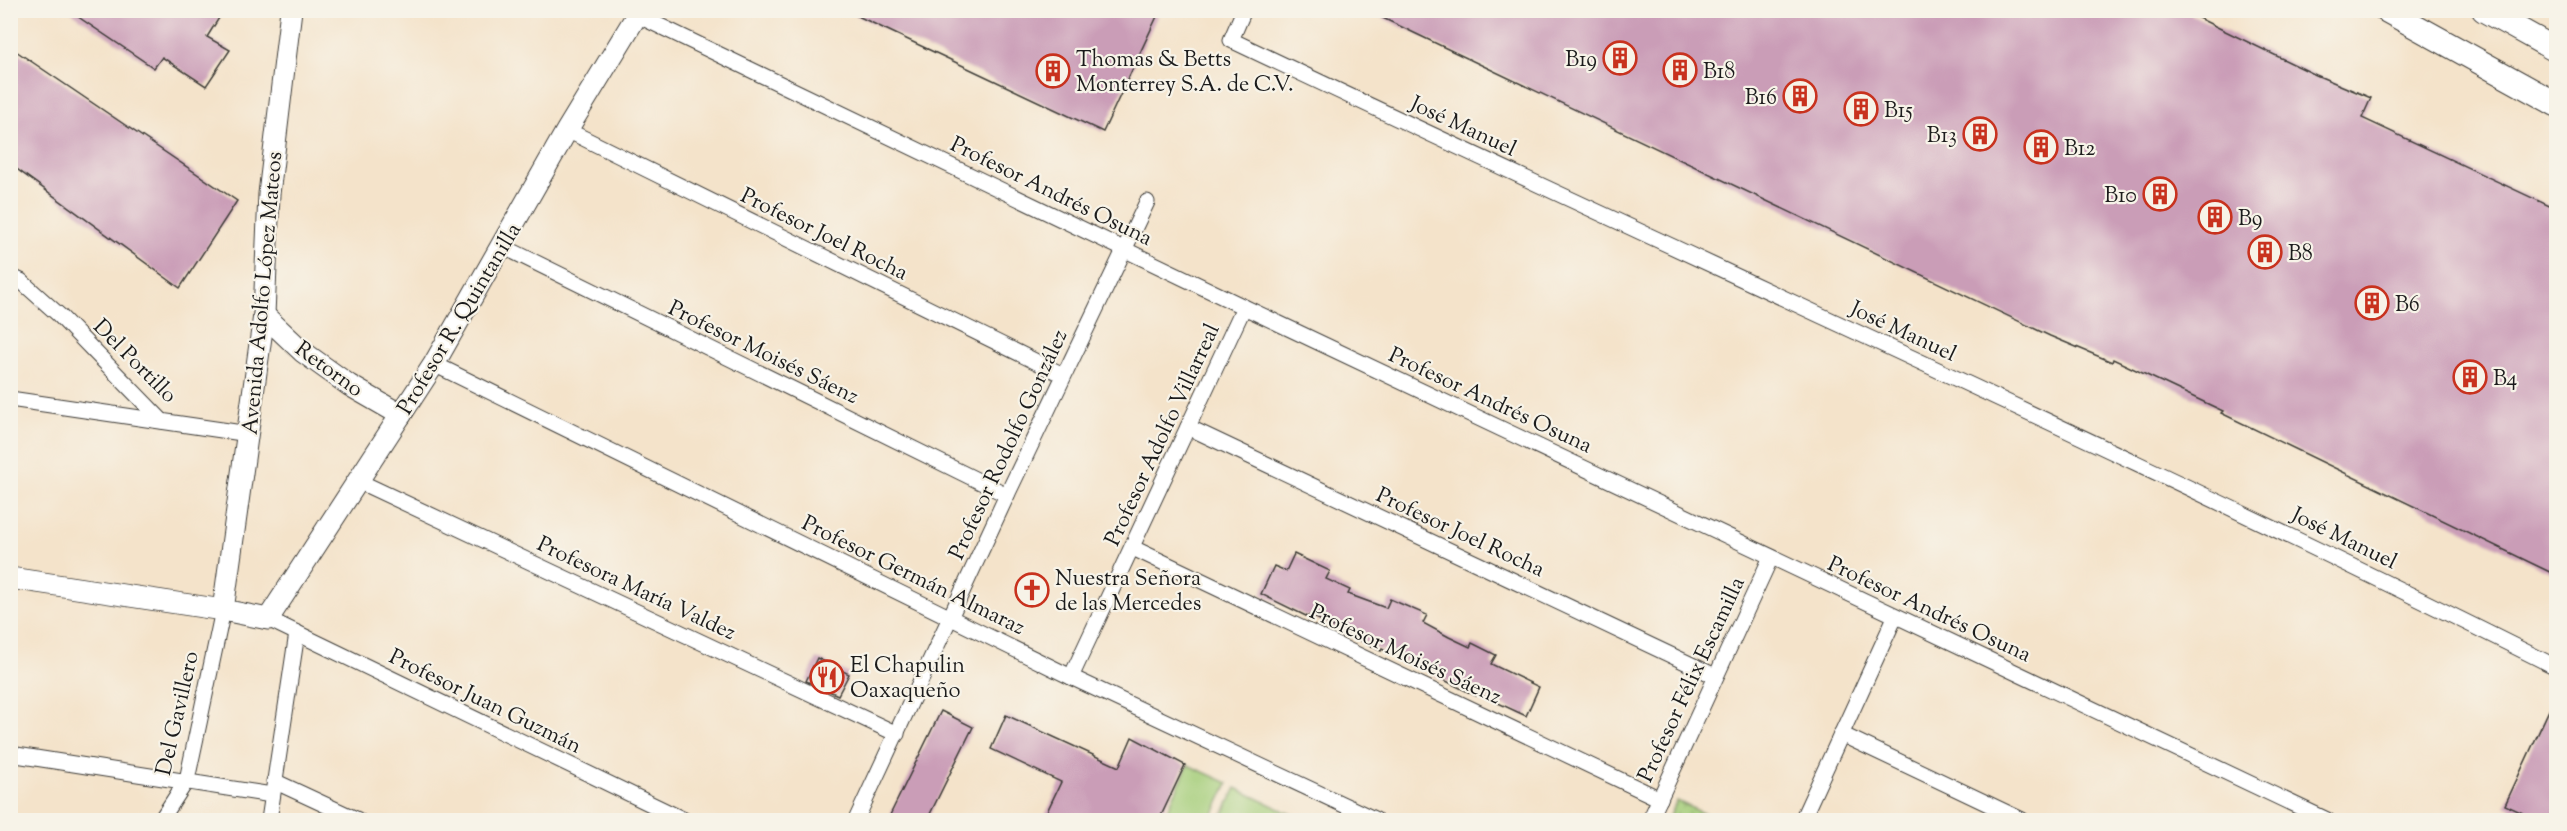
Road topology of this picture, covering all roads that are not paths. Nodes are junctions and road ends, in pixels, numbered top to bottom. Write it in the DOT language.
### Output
graph roads {
  1 [pos="291,10"];
  2 [pos="1244,10"];
  3 [pos="2386,10"];
  4 [pos="2484,10"];
  5 [pos="639,13"];
  6 [pos="2556,50"];
  7 [pos="2556,104"];
  8 [pos="567,130"];
  9 [pos="1147,202"];
  10 [pos="502,246"];
  11 [pos="1125,250"];
  12 [pos="10,276"];
  13 [pos="1244,308"];
  14 [pos="264,315"];
  15 [pos="435,364"];
  16 [pos="1063,375"];
  17 [pos="10,399"];
  18 [pos="401,415"];
  19 [pos="162,421"];
  20 [pos="1188,427"];
  21 [pos="249,434"];
  22 [pos="358,481"];
  23 [pos="1006,495"];
  24 [pos="1133,548"];
  25 [pos="1772,557"];
  26 [pos="10,578"];
  27 [pos="223,610"];
  28 [pos="1895,616"];
  29 [pos="952,617"];
  30 [pos="268,619"];
  31 [pos="297,633"];
  32 [pos="2556,667"];
  33 [pos="1715,676"];
  34 [pos="1071,677"];
  35 [pos="897,734"];
  36 [pos="1841,734"];
  37 [pos="10,754"];
  38 [pos="187,780"];
  39 [pos="273,788"];
  40 [pos="1660,799"];
  41 [pos="161,820"];
  42 [pos="269,820"];
  43 [pos="358,820"];
  44 [pos="684,820"];
  45 [pos="856,820"];
  46 [pos="1376,820"];
  47 [pos="1650,820"];
  48 [pos="1802,820"];
  49 [pos="2022,820"];
  50 [pos="2327,820"];
  1 -- 14 [label="street, Avenida Adolfo López Mateos"];
  2 -- 32 [label="street, José Manuel"];
  3 -- 7 [label="main road"];
  4 -- 6 [label="main road"];
  5 -- 8 [label="street, Profesor R. Quintanilla"];
  5 -- 11 [label="street, Profesor Andrés Osuna"];
  8 -- 10 [label="street, Profesor R. Quintanilla"];
  8 -- 16 [label="street, Profesor Joel Rocha"];
  9 -- 11 [label="street, Profesor Rodolfo González"];
  10 -- 15 [label="street, Profesor R. Quintanilla"];
  10 -- 23 [label="street, Profesor Moisés Sáenz"];
  11 -- 13 [label="street, Profesor Andrés Osuna"];
  11 -- 16 [label="street, Profesor Rodolfo González"];
  12 -- 19 [label="street, Del Portillo"];
  13 -- 20 [label="street, Profesor Adolfo Villarreal"];
  13 -- 25 [label="street, Profesor Andrés Osuna"];
  14 -- 18 [label="street, Retorno"];
  14 -- 21 [label="street, Avenida Adolfo López Mateos"];
  15 -- 18 [label="street, Profesor R. Quintanilla"];
  15 -- 29 [label="street, Profesor Germán Almaraz"];
  16 -- 23 [label="street, Profesor Rodolfo González"];
  17 -- 19 [label="street"];
  18 -- 22 [label="street, Profesor R. Quintanilla"];
  19 -- 21 [label="street, Del Portillo"];
  20 -- 24 [label="street, Profesor Adolfo Villarreal"];
  20 -- 33 [label="street, Profesor Joel Rocha"];
  21 -- 27 [label="street, Avenida Adolfo López Mateos"];
  22 -- 30 [label="street, Profesor R. Quintanilla"];
  22 -- 35 [label="street, Profesora María Valdez"];
  23 -- 29 [label="street, Profesor Rodolfo González"];
  24 -- 34 [label="street, Profesor Adolfo Villarreal"];
  24 -- 40 [label="street, Profesor Moisés Sáenz"];
  25 -- 28 [label="street, Profesor Andrés Osuna"];
  25 -- 33 [label="street, Profesor Félix Escamilla"];
  26 -- 27 [label="street"];
  27 -- 30 [label="street"];
  27 -- 38 [label="street, Del Gavillero"];
  28 -- 36 [label="street"];
  28 -- 50 [label="street, Profesor Andrés Osuna"];
  29 -- 34 [label="street, Profesor Germán Almaraz"];
  29 -- 35 [label="street, Profesor Rodolfo González"];
  30 -- 31 [label="street, Profesor Juan Guzmán"];
  31 -- 39 [label="street"];
  31 -- 44 [label="street, Profesor Juan Guzmán"];
  33 -- 40 [label="street, Profesor Félix Escamilla"];
  34 -- 46 [label="street, Profesor Germán Almaraz"];
  35 -- 45 [label="street, Profesor Rodolfo González"];
  36 -- 48 [label="street"];
  36 -- 49 [label="street"];
  37 -- 38 [label="street"];
  38 -- 39 [label="street"];
  38 -- 41 [label="street, Del Gavillero"];
  39 -- 42 [label="street"];
  39 -- 43 [label="street"];
  40 -- 47 [label="street, Profesor Félix Escamilla"];
}
